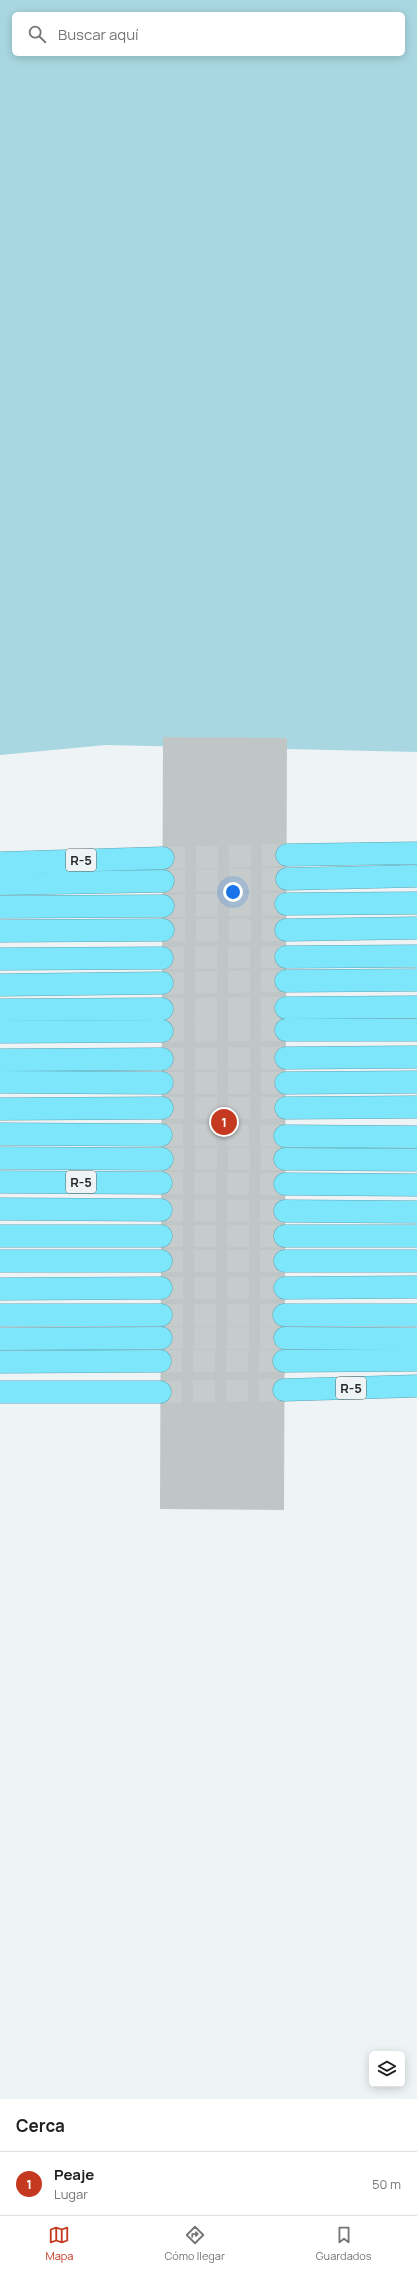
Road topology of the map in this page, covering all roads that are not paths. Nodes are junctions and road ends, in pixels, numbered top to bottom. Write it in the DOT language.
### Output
graph roads {
  1 [pos="417,852"];
  2 [pos="287,855"];
  3 [pos="163,858"];
  4 [pos="0,863"];
  5 [pos="417,876"];
  6 [pos="287,879"];
  7 [pos="162,881"];
  8 [pos="0,884"];
  9 [pos="417,903"];
  10 [pos="286,904"];
  11 [pos="162,906"];
  12 [pos="0,907"];
  13 [pos="417,928"];
  14 [pos="162,930"];
  15 [pos="286,930"];
  16 [pos="0,931"];
  17 [pos="417,956"];
  18 [pos="286,957"];
  19 [pos="162,958"];
  20 [pos="0,959"];
  21 [pos="417,980"];
  22 [pos="286,981"];
  23 [pos="162,982"];
  24 [pos="0,985"];
  25 [pos="417,1007"];
  26 [pos="286,1008"];
  27 [pos="162,1009"];
  28 [pos="0,1010"];
  29 [pos="286,1030"];
  30 [pos="417,1030"];
  31 [pos="162,1031"];
  32 [pos="0,1032"];
  33 [pos="417,1057"];
  34 [pos="286,1058"];
  35 [pos="162,1059"];
  36 [pos="0,1060"];
  37 [pos="0,1082"];
  38 [pos="417,1082"];
  39 [pos="162,1083"];
  40 [pos="286,1083"];
  41 [pos="417,1107"];
  42 [pos="162,1108"];
  43 [pos="286,1108"];
  44 [pos="0,1109"];
  45 [pos="0,1134"];
  46 [pos="161,1135"];
  47 [pos="285,1136"];
  48 [pos="417,1137"];
  49 [pos="0,1158"];
  50 [pos="162,1158"];
  51 [pos="285,1159"];
  52 [pos="417,1160"];
  53 [pos="0,1182"];
  54 [pos="161,1183"];
  55 [pos="285,1184"];
  56 [pos="417,1185"];
  57 [pos="0,1209"];
  58 [pos="161,1210"];
  59 [pos="285,1211"];
  60 [pos="417,1212"];
  61 [pos="0,1236"];
  62 [pos="161,1236"];
  63 [pos="285,1236"];
  64 [pos="417,1236"];
  65 [pos="0,1261"];
  66 [pos="161,1261"];
  67 [pos="285,1261"];
  68 [pos="417,1261"];
  69 [pos="417,1287"];
  70 [pos="0,1288"];
  71 [pos="161,1288"];
  72 [pos="285,1288"];
  73 [pos="0,1315"];
  74 [pos="161,1315"];
  75 [pos="284,1315"];
  76 [pos="417,1315"];
  77 [pos="161,1338"];
  78 [pos="285,1338"];
  79 [pos="0,1339"];
  80 [pos="417,1339"];
  81 [pos="417,1360"];
  82 [pos="160,1361"];
  83 [pos="284,1361"];
  84 [pos="0,1362"];
  85 [pos="417,1386"];
  86 [pos="284,1390"];
  87 [pos="0,1392"];
  88 [pos="160,1392"];
  1 -- 2 [label="highway"];
  3 -- 4 [label="highway, R-5"];
  5 -- 6 [label="highway"];
  7 -- 8 [label="highway, R-5"];
  9 -- 10 [label="highway"];
  11 -- 12 [label="highway"];
  13 -- 15 [label="highway"];
  14 -- 16 [label="highway"];
  17 -- 18 [label="highway"];
  19 -- 20 [label="highway"];
  21 -- 22 [label="highway"];
  23 -- 24 [label="highway"];
  25 -- 26 [label="highway"];
  27 -- 28 [label="highway"];
  29 -- 30 [label="highway"];
  31 -- 32 [label="highway"];
  33 -- 34 [label="highway"];
  35 -- 36 [label="highway"];
  37 -- 39 [label="highway"];
  38 -- 40 [label="highway"];
  41 -- 43 [label="highway"];
  42 -- 44 [label="highway"];
  45 -- 46 [label="highway"];
  47 -- 48 [label="highway"];
  49 -- 50 [label="highway, R-5"];
  51 -- 52 [label="highway"];
  53 -- 54 [label="highway, R-5"];
  55 -- 56 [label="highway"];
  57 -- 58 [label="highway, R-5"];
  59 -- 60 [label="highway"];
  61 -- 62 [label="highway"];
  63 -- 64 [label="highway"];
  65 -- 66 [label="highway"];
  67 -- 68 [label="highway"];
  69 -- 72 [label="highway"];
  70 -- 71 [label="highway"];
  73 -- 74 [label="highway"];
  75 -- 76 [label="highway"];
  77 -- 79 [label="highway"];
  78 -- 80 [label="highway"];
  81 -- 83 [label="highway, R-5"];
  82 -- 84 [label="highway"];
  85 -- 86 [label="highway, R-5"];
  87 -- 88 [label="highway"];
}
